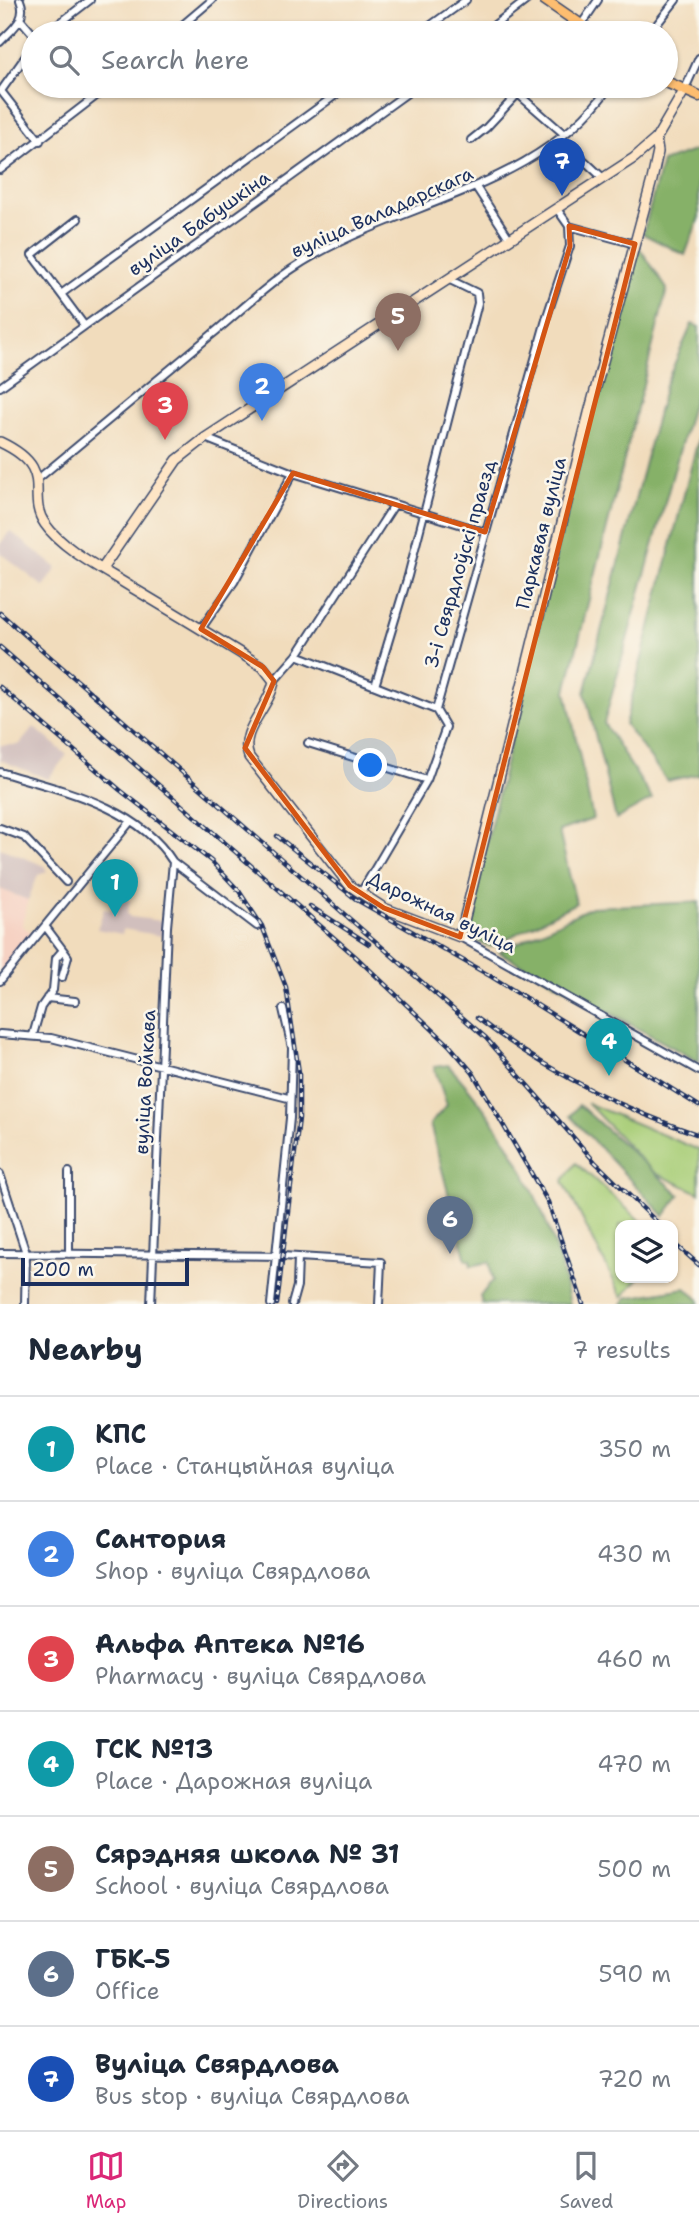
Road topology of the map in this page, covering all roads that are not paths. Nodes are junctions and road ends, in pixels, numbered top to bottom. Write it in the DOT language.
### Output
graph roads {
  1 [pos="20,0"];
  2 [pos="90,0"];
  3 [pos="212,0"];
  4 [pos="466,0"];
  5 [pos="527,0"];
  6 [pos="545,0"];
  7 [pos="598,0"];
  8 [pos="676,0"];
  9 [pos="21,20"];
  10 [pos="63,21"];
  11 [pos="187,21"];
  12 [pos="437,21"];
  13 [pos="500,21"];
  14 [pos="575,21"];
  15 [pos="584,21"];
  16 [pos="659,21"];
  17 [pos="0,42"];
  18 [pos="699,58"];
  19 [pos="21,63"];
  20 [pos="678,87"];
  21 [pos="684,90"];
  22 [pos="699,96"];
  23 [pos="93,98"];
  24 [pos="331,98"];
  25 [pos="400,98"];
  26 [pos="513,98"];
  27 [pos="522,98"];
  28 [pos="598,98"];
  29 [pos="562,136"];
  30 [pos="471,139"];
  31 [pos="656,139"];
  32 [pos="40,141"];
  33 [pos="0,170"];
  34 [pos="603,178"];
  35 [pos="476,187"];
  36 [pos="557,209"];
  37 [pos="78,219"];
  38 [pos="569,226"];
  39 [pos="509,238"];
  40 [pos="635,244"];
  41 [pos="448,279"];
  42 [pos="61,294"];
  43 [pos="84,325"];
  44 [pos="0,387"];
  45 [pos="205,438"];
  46 [pos="0,442"];
  47 [pos="293,473"];
  48 [pos="39,478"];
  49 [pos="394,505"];
  50 [pos="422,515"];
  51 [pos="485,532"];
  52 [pos="102,569"];
  53 [pos="201,629"];
  54 [pos="297,655"];
  55 [pos="274,681"];
  56 [pos="375,686"];
  57 [pos="436,710"];
  58 [pos="308,743"];
  59 [pos="0,772"];
  60 [pos="427,780"];
  61 [pos="130,822"];
  62 [pos="0,828"];
  63 [pos="173,862"];
  64 [pos="66,882"];
  65 [pos="360,894"];
  66 [pos="45,926"];
  67 [pos="257,926"];
  68 [pos="460,937"];
  69 [pos="63,950"];
  70 [pos="62,978"];
  71 [pos="0,981"];
  72 [pos="47,998"];
  73 [pos="75,1001"];
  74 [pos="283,1009"];
  75 [pos="0,1034"];
  76 [pos="33,1035"];
  77 [pos="162,1064"];
  78 [pos="699,1071"];
  79 [pos="288,1098"];
  80 [pos="69,1172"];
  81 [pos="0,1174"];
  82 [pos="0,1253"];
  83 [pos="26,1254"];
  84 [pos="69,1254"];
  85 [pos="152,1255"];
  86 [pos="276,1256"];
  87 [pos="298,1256"];
  88 [pos="25,1304"];
  89 [pos="150,1304"];
  90 [pos="271,1304"];
  91 [pos="292,1304"];
  92 [pos="379,1304"];
  1 -- 9 [label="street"];
  2 -- 10 [label="street"];
  3 -- 11 [label="street"];
  4 -- 12 [label="street"];
  5 -- 13 [label="street"];
  6 -- 14 [label="main road"];
  7 -- 15 [label="street"];
  8 -- 16 [label="street"];
  9 -- 17 [label="street"];
  18 -- 21 [label="street"];
  19 -- 32 [label="street"];
  20 -- 21 [label="main road"];
  21 -- 22 [label="main road"];
  21 -- 31 [label="street"];
  23 -- 32 [label="street"];
  24 -- 42 [label="street"];
  25 -- 43 [label="street, вуліца Бабушкіна"];
  26 -- 30 [label="street"];
  27 -- 29 [label="street"];
  28 -- 29 [label="street, вуліца Валадарскага"];
  29 -- 34 [label="street"];
  29 -- 35 [label="street, вуліца Валадарскага"];
  31 -- 34 [label="street"];
  31 -- 40 [label="street, Паркавая вуліца"];
  32 -- 33 [label="street"];
  34 -- 36 [label="street"];
  35 -- 39 [label="street"];
  35 -- 48 [label="street, вуліца Валадарскага"];
  36 -- 38 [label="street"];
  36 -- 39 [label="street"];
  37 -- 42 [label="street"];
  38 -- 40 [label="street"];
  38 -- 51 [label="street, 3-і Свярдлоўскі праезд"];
  39 -- 41 [label="street"];
  40 -- 68 [label="street, Паркавая вуліца"];
  41 -- 45 [label="street"];
  41 -- 50 [label="street"];
  42 -- 43 [label="street"];
  43 -- 44 [label="street, вуліца Бабушкіна"];
  45 -- 47 [label="street"];
  45 -- 52 [label="street"];
  46 -- 48 [label="street"];
  47 -- 49 [label="street"];
  47 -- 53 [label="street"];
  48 -- 52 [label="street"];
  49 -- 50 [label="street"];
  49 -- 54 [label="street"];
  50 -- 51 [label="street"];
  50 -- 56 [label="street"];
  51 -- 57 [label="street, 3-і Свярдлоўскі праезд"];
  52 -- 53 [label="street"];
  53 -- 55 [label="street"];
  54 -- 55 [label="street"];
  54 -- 56 [label="street"];
  55 -- 65 [label="street, Дарожная вуліца"];
  56 -- 57 [label="street"];
  57 -- 60 [label="street, 3-і Свярдлоўскі праезд"];
  58 -- 60 [label="street"];
  59 -- 61 [label="street"];
  60 -- 65 [label="street, 3-і Свярдлоўскі праезд"];
  61 -- 63 [label="street"];
  61 -- 66 [label="street"];
  62 -- 64 [label="street"];
  63 -- 67 [label="street"];
  63 -- 77 [label="street, вуліца Войкава"];
  65 -- 68 [label="street, Дарожная вуліца"];
  66 -- 69 [label="street"];
  66 -- 71 [label="street"];
  68 -- 78 [label="street, Дарожная вуліца"];
  69 -- 70 [label="street"];
  69 -- 72 [label="street"];
  72 -- 73 [label="street"];
  72 -- 76 [label="street"];
  74 -- 79 [label="street"];
  75 -- 76 [label="street"];
  76 -- 77 [label="street"];
  77 -- 79 [label="street"];
  77 -- 85 [label="street, вуліца Войкава"];
  79 -- 86 [label="street"];
  80 -- 84 [label="street"];
  81 -- 83 [label="street"];
  82 -- 83 [label="street"];
  83 -- 84 [label="street"];
  83 -- 88 [label="street"];
  84 -- 85 [label="street"];
  85 -- 86 [label="street"];
  85 -- 89 [label="street, вуліца Войкава"];
  86 -- 87 [label="street"];
  86 -- 90 [label="street"];
  87 -- 91 [label="street"];
  87 -- 92 [label="street"];
}
